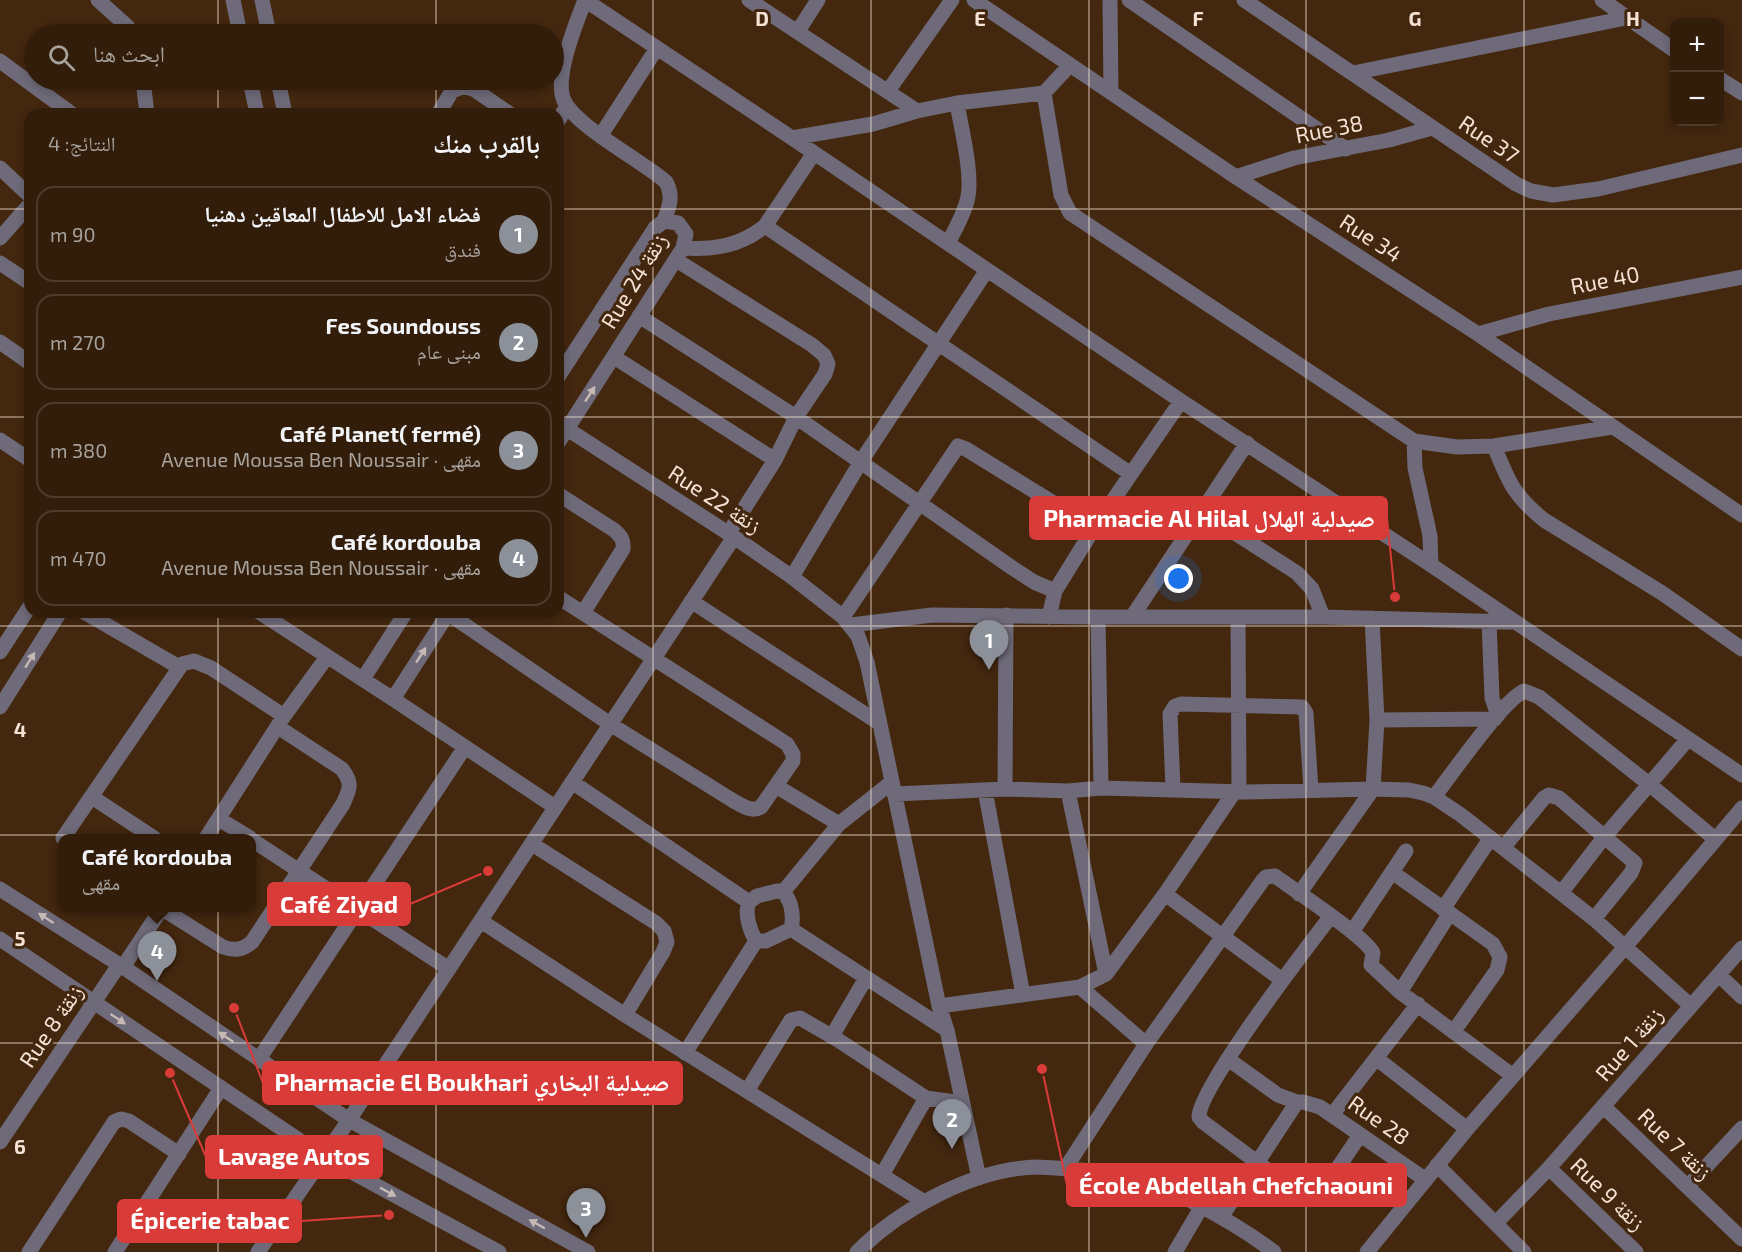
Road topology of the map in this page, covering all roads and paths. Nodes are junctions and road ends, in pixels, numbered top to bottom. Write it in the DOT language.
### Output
graph roads {
  1 [pos="98,0"];
  2 [pos="233,0"];
  3 [pos="262,0"];
  4 [pos="585,0"];
  5 [pos="749,0"];
  6 [pos="818,0"];
  7 [pos="952,0"];
  8 [pos="974,0"];
  9 [pos="1110,0"];
  10 [pos="1129,0"];
  11 [pos="1244,0"];
  12 [pos="1602,0"];
  13 [pos="1267,8"];
  14 [pos="1626,18"];
  15 [pos="125,24"];
  16 [pos="235,24"];
  17 [pos="267,24"];
  18 [pos="798,31"];
  19 [pos="1670,47"];
  20 [pos="657,48"];
  21 [pos="0,61"];
  22 [pos="1070,65"];
  23 [pos="564,71"];
  24 [pos="1353,73"];
  25 [pos="24,79"];
  26 [pos="1724,82"];
  27 [pos="39,90"];
  28 [pos="145,90"];
  29 [pos="252,90"];
  30 [pos="280,90"];
  31 [pos="454,90"];
  32 [pos="475,90"];
  33 [pos="562,90"];
  34 [pos="888,91"];
  35 [pos="1111,92"];
  36 [pos="1044,93"];
  37 [pos="1742,93"];
  38 [pos="957,103"];
  39 [pos="567,106"];
  40 [pos="64,108"];
  41 [pos="146,108"];
  42 [pos="256,108"];
  43 [pos="284,108"];
  44 [pos="442,108"];
  45 [pos="501,108"];
  46 [pos="564,111"];
  47 [pos="917,111"];
  48 [pos="1432,128"];
  49 [pos="601,135"];
  50 [pos="792,138"];
  51 [pos="1346,148"];
  52 [pos="814,153"];
  53 [pos="1742,155"];
  54 [pos="0,168"];
  55 [pos="1236,177"];
  56 [pos="24,190"];
  57 [pos="24,211"];
  58 [pos="664,221"];
  59 [pos="765,226"];
  60 [pos="0,238"];
  61 [pos="948,243"];
  62 [pos="680,254"];
  63 [pos="0,263"];
  64 [pos="987,270"];
  65 [pos="1742,277"];
  66 [pos="24,280"];
  67 [pos="639,316"];
  68 [pos="1478,334"];
  69 [pos="0,342"];
  70 [pos="938,344"];
  71 [pos="614,357"];
  72 [pos="24,359"];
  73 [pos="564,368"];
  74 [pos="1180,401"];
  75 [pos="796,417"];
  76 [pos="564,423"];
  77 [pos="564,427"];
  78 [pos="1612,427"];
  79 [pos="0,440"];
  80 [pos="1414,441"];
  81 [pos="1247,443"];
  82 [pos="1494,446"];
  83 [pos="24,456"];
  84 [pos="775,459"];
  85 [pos="860,463"];
  86 [pos="1131,474"];
  87 [pos="564,498"];
  88 [pos="919,503"];
  89 [pos="1201,511"];
  90 [pos="1742,515"];
  91 [pos="1094,528"];
  92 [pos="731,536"];
  93 [pos="1431,565"];
  94 [pos="792,577"];
  95 [pos="1055,591"];
  96 [pos="564,601"];
  97 [pos="691,601"];
  98 [pos="583,613"];
  99 [pos="24,615"];
  100 [pos="1006,615"];
  101 [pos="1049,616"];
  102 [pos="1323,616"];
  103 [pos="1098,617"];
  104 [pos="1132,617"];
  105 [pos="1238,617"];
  106 [pos="56,618"];
  107 [pos="95,618"];
  108 [pos="268,618"];
  109 [pos="402,618"];
  110 [pos="444,618"];
  111 [pos="457,618"];
  112 [pos="1372,618"];
  113 [pos="847,621"];
  114 [pos="1489,621"];
  115 [pos="1513,622"];
  116 [pos="1742,649"];
  117 [pos="0,652"];
  118 [pos="327,657"];
  119 [pos="652,659"];
  120 [pos="181,665"];
  121 [pos="363,679"];
  122 [pos="393,699"];
  123 [pos="1238,706"];
  124 [pos="0,707"];
  125 [pos="1497,717"];
  126 [pos="1377,720"];
  127 [pos="281,722"];
  128 [pos="879,723"];
  129 [pos="610,724"];
  130 [pos="1688,739"];
  131 [pos="465,747"];
  132 [pos="1742,775"];
  133 [pos="572,782"];
  134 [pos="1649,784"];
  135 [pos="776,786"];
  136 [pos="893,788"];
  137 [pos="1101,788"];
  138 [pos="1005,789"];
  139 [pos="1173,789"];
  140 [pos="1374,789"];
  141 [pos="985,790"];
  142 [pos="1311,790"];
  143 [pos="1068,791"];
  144 [pos="1237,791"];
  145 [pos="92,797"];
  146 [pos="1434,797"];
  147 [pos="555,807"];
  148 [pos="1742,808"];
  149 [pos="219,819"];
  150 [pos="839,824"];
  151 [pos="66,834"];
  152 [pos="148,834"];
  153 [pos="209,834"];
  154 [pos="243,834"];
  155 [pos="1605,836"];
  156 [pos="1490,839"];
  157 [pos="1715,839"];
  158 [pos="256,842"];
  159 [pos="531,844"];
  160 [pos="1503,848"];
  161 [pos="1406,851"];
  162 [pos="299,870"];
  163 [pos="1392,872"];
  164 [pos="0,889"];
  165 [pos="783,892"];
  166 [pos="1561,893"];
  167 [pos="1165,894"];
  168 [pos="1299,894"];
  169 [pos="749,902"];
  170 [pos="359,909"];
  171 [pos="1447,911"];
  172 [pos="158,912"];
  173 [pos="167,912"];
  174 [pos="1331,916"];
  175 [pos="1594,919"];
  176 [pos="480,921"];
  177 [pos="791,929"];
  178 [pos="1352,932"];
  179 [pos="1222,936"];
  180 [pos="0,939"];
  181 [pos="756,941"];
  182 [pos="1625,947"];
  183 [pos="1742,948"];
  184 [pos="121,966"];
  185 [pos="449,969"];
  186 [pos="1106,974"];
  187 [pos="1719,975"];
  188 [pos="866,978"];
  189 [pos="1281,980"];
  190 [pos="1080,987"];
  191 [pos="1400,992"];
  192 [pos="1023,995"];
  193 [pos="1742,997"];
  194 [pos="93,1003"];
  195 [pos="1418,1004"];
  196 [pos="939,1006"];
  197 [pos="1691,1006"];
  198 [pos="625,1015"];
  199 [pos="946,1030"];
  200 [pos="1454,1031"];
  201 [pos="832,1036"];
  202 [pos="1146,1044"];
  203 [pos="685,1053"];
  204 [pos="1376,1058"];
  205 [pos="259,1059"];
  206 [pos="1228,1059"];
  207 [pos="1513,1076"];
  208 [pos="221,1088"];
  209 [pos="747,1091"];
  210 [pos="927,1098"];
  211 [pos="1300,1102"];
  212 [pos="962,1103"];
  213 [pos="1603,1106"];
  214 [pos="1332,1115"];
  215 [pos="349,1120"];
  216 [pos="1742,1128"];
  217 [pos="1467,1129"];
  218 [pos="1360,1135"];
  219 [pos="0,1142"];
  220 [pos="179,1154"];
  221 [pos="324,1157"];
  222 [pos="1258,1162"];
  223 [pos="1437,1165"];
  224 [pos="1549,1168"];
  225 [pos="1065,1169"];
  226 [pos="882,1175"];
  227 [pos="979,1178"];
  228 [pos="1426,1180"];
  229 [pos="1688,1186"];
  230 [pos="923,1201"];
  231 [pos="1202,1206"];
  232 [pos="1222,1216"];
  233 [pos="1496,1223"];
  234 [pos="1742,1239"];
  235 [pos="29,1252"];
  236 [pos="115,1252"];
  237 [pos="258,1252"];
  238 [pos="499,1252"];
  239 [pos="588,1252"];
  240 [pos="856,1252"];
  241 [pos="1175,1252"];
  242 [pos="1274,1252"];
  243 [pos="1367,1252"];
  244 [pos="1524,1252"];
  245 [pos="1636,1252"];
  1 -- 15 [label="street"];
  2 -- 16 [label="street"];
  3 -- 17 [label="street"];
  4 -- 20 [label="street"];
  4 -- 23 [label="street"];
  5 -- 18 [label="street"];
  6 -- 18 [label="street"];
  7 -- 34 [label="street"];
  8 -- 22 [label="street, Rue 34"];
  9 -- 35 [label="street"];
  10 -- 51 [label="street"];
  11 -- 13 [label="street, Rue 37"];
  12 -- 14 [label="street"];
  13 -- 24 [label="street, Rue 37"];
  14 -- 19 [label="street"];
  14 -- 24 [label="street"];
  18 -- 34 [label="street"];
  20 -- 49 [label="street"];
  20 -- 50 [label="street"];
  21 -- 25 [label="street"];
  22 -- 35 [label="street, Rue 34"];
  22 -- 36 [label="street"];
  24 -- 48 [label="street, Rue 37"];
  26 -- 37 [label="street"];
  27 -- 40 [label="street"];
  28 -- 41 [label="street"];
  29 -- 42 [label="street"];
  30 -- 43 [label="street"];
  31 -- 44 [label="street"];
  32 -- 45 [label="street"];
  33 -- 39 [label="street"];
  34 -- 47 [label="street"];
  35 -- 55 [label="street, Rue 34"];
  36 -- 38 [label="street"];
  36 -- 80 [label="street"];
  38 -- 47 [label="street"];
  38 -- 61 [label="street"];
  39 -- 46 [label="street"];
  39 -- 49 [label="street"];
  47 -- 50 [label="street"];
  48 -- 51 [label="street, Rue 38"];
  48 -- 53 [label="street, Rue 37"];
  49 -- 58 [label="street"];
  50 -- 52 [label="street"];
  51 -- 55 [label="street, Rue 38"];
  52 -- 59 [label="street"];
  52 -- 61 [label="street"];
  54 -- 56 [label="street"];
  55 -- 68 [label="street, Rue 34"];
  57 -- 60 [label="street"];
  58 -- 62 [label="street, Rue 24 زنقة"];
  58 -- 73 [label="street, Rue 24 زنقة"];
  59 -- 62 [label="street"];
  59 -- 70 [label="street"];
  61 -- 64 [label="street"];
  62 -- 67 [label="street, Rue 24 زنقة"];
  62 -- 75 [label="street"];
  63 -- 66 [label="street"];
  64 -- 70 [label="street"];
  64 -- 74 [label="street"];
  65 -- 68 [label="street, Rue 40"];
  67 -- 71 [label="street, Rue 24 زنقة"];
  67 -- 75 [label="street"];
  68 -- 78 [label="street, Rue 34"];
  69 -- 72 [label="street"];
  70 -- 85 [label="street"];
  70 -- 86 [label="street"];
  76 -- 71 [label="street, Rue 24 زنقة, one-way"];
  71 -- 84 [label="street"];
  74 -- 81 [label="street"];
  74 -- 86 [label="street"];
  75 -- 84 [label="street"];
  75 -- 85 [label="street"];
  77 -- 92 [label="street, Rue 22 زنقة"];
  78 -- 82 [label="street"];
  78 -- 90 [label="street, Rue 34"];
  79 -- 83 [label="street"];
  80 -- 82 [label="street"];
  80 -- 93 [label="street"];
  81 -- 89 [label="street"];
  81 -- 93 [label="street"];
  82 -- 116 [label="street"];
  84 -- 92 [label="street"];
  85 -- 88 [label="street"];
  85 -- 94 [label="street"];
  86 -- 91 [label="street"];
  87 -- 98 [label="street"];
  88 -- 91 [label="street"];
  88 -- 95 [label="street"];
  88 -- 113 [label="street"];
  89 -- 102 [label="street"];
  89 -- 104 [label="street"];
  91 -- 95 [label="street"];
  92 -- 94 [label="street, Rue 22 زنقة"];
  92 -- 97 [label="street"];
  93 -- 115 [label="street"];
  94 -- 113 [label="street, Rue 22 زنقة"];
  95 -- 101 [label="street"];
  96 -- 98 [label="street"];
  97 -- 119 [label="street"];
  97 -- 128 [label="street"];
  98 -- 119 [label="street"];
  99 -- 117 [label="street"];
  100 -- 101 [label="street"];
  100 -- 113 [label="street"];
  100 -- 138 [label="street"];
  101 -- 103 [label="street"];
  102 -- 105 [label="street"];
  102 -- 112 [label="street"];
  103 -- 104 [label="street"];
  103 -- 137 [label="street"];
  104 -- 105 [label="street"];
  105 -- 123 [label="street"];
  124 -- 106 [label="street, one-way"];
  107 -- 120 [label="street"];
  108 -- 118 [label="street"];
  109 -- 121 [label="street"];
  122 -- 110 [label="street, one-way"];
  111 -- 129 [label="street"];
  112 -- 114 [label="street"];
  112 -- 126 [label="street"];
  113 -- 128 [label="street"];
  114 -- 115 [label="street"];
  114 -- 125 [label="street"];
  115 -- 130 [label="street"];
  118 -- 121 [label="street"];
  118 -- 127 [label="street"];
  119 -- 129 [label="street"];
  119 -- 135 [label="street"];
  120 -- 127 [label="street"];
  120 -- 145 [label="street"];
  121 -- 122 [label="street"];
  122 -- 131 [label="street"];
  123 -- 139 [label="street"];
  123 -- 142 [label="street"];
  123 -- 144 [label="street"];
  125 -- 126 [label="street"];
  125 -- 134 [label="street"];
  125 -- 146 [label="street"];
  126 -- 140 [label="street"];
  127 -- 149 [label="street"];
  127 -- 162 [label="street"];
  128 -- 136 [label="street"];
  129 -- 133 [label="street"];
  129 -- 135 [label="street"];
  130 -- 132 [label="street"];
  130 -- 134 [label="street"];
  131 -- 147 [label="street"];
  131 -- 170 [label="street"];
  133 -- 147 [label="street"];
  133 -- 169 [label="street"];
  134 -- 155 [label="street"];
  134 -- 157 [label="street"];
  135 -- 150 [label="street"];
  136 -- 141 [label="street"];
  136 -- 150 [label="street"];
  136 -- 196 [label="street"];
  137 -- 139 [label="street"];
  137 -- 143 [label="street"];
  138 -- 141 [label="street"];
  138 -- 143 [label="street"];
  139 -- 144 [label="street"];
  140 -- 142 [label="street"];
  140 -- 146 [label="street"];
  140 -- 168 [label="street"];
  141 -- 192 [label="street"];
  142 -- 144 [label="street"];
  143 -- 186 [label="street"];
  144 -- 167 [label="street"];
  145 -- 151 [label="street"];
  145 -- 152 [label="street"];
  146 -- 156 [label="street"];
  147 -- 159 [label="street"];
  148 -- 157 [label="street"];
  149 -- 153 [label="street"];
  149 -- 154 [label="street"];
  150 -- 165 [label="street"];
  155 -- 160 [label="street"];
  155 -- 166 [label="street"];
  155 -- 175 [label="street"];
  156 -- 160 [label="street"];
  156 -- 171 [label="street"];
  157 -- 182 [label="street"];
  158 -- 162 [label="street"];
  159 -- 176 [label="street"];
  159 -- 198 [label="street"];
  160 -- 166 [label="street"];
  161 -- 163 [label="street"];
  162 -- 170 [label="street"];
  162 -- 173 [label="street"];
  163 -- 171 [label="street"];
  163 -- 178 [label="street"];
  184 -- 164 [label="street, one-way"];
  165 -- 169 [label="street"];
  165 -- 177 [label="street"];
  166 -- 175 [label="street"];
  167 -- 179 [label="street"];
  167 -- 186 [label="street"];
  168 -- 174 [label="street"];
  168 -- 179 [label="street"];
  169 -- 181 [label="street"];
  170 -- 185 [label="street"];
  170 -- 205 [label="street"];
  171 -- 191 [label="street"];
  171 -- 200 [label="street"];
  172 -- 184 [label="street, Rue 8 زنقة"];
  174 -- 178 [label="street"];
  174 -- 189 [label="street"];
  175 -- 182 [label="street"];
  176 -- 185 [label="street"];
  176 -- 198 [label="street"];
  177 -- 181 [label="street"];
  177 -- 188 [label="street"];
  178 -- 191 [label="street"];
  179 -- 189 [label="street"];
  179 -- 202 [label="street"];
  180 -- 194 [label="street"];
  181 -- 203 [label="street"];
  182 -- 197 [label="street"];
  182 -- 207 [label="street"];
  183 -- 187 [label="street, Rue 1 زنقة"];
  184 -- 194 [label="street, Rue 8 زنقة"];
  205 -- 184 [label="street, one-way"];
  185 -- 215 [label="street"];
  186 -- 190 [label="street"];
  187 -- 193 [label="street"];
  187 -- 197 [label="street, Rue 1 زنقة"];
  188 -- 199 [label="street"];
  188 -- 201 [label="street"];
  189 -- 206 [label="street"];
  190 -- 192 [label="street"];
  190 -- 202 [label="street"];
  191 -- 195 [label="street"];
  192 -- 196 [label="street"];
  194 -- 208 [label="street, one-way"];
  194 -- 219 [label="street, Rue 8 زنقة"];
  195 -- 200 [label="street"];
  195 -- 204 [label="street"];
  196 -- 199 [label="street"];
  197 -- 213 [label="street, Rue 1 زنقة"];
  198 -- 203 [label="street"];
  199 -- 212 [label="street"];
  200 -- 207 [label="street"];
  201 -- 209 [label="street"];
  201 -- 210 [label="street"];
  202 -- 225 [label="street"];
  203 -- 209 [label="street"];
  204 -- 214 [label="street"];
  204 -- 217 [label="street"];
  205 -- 215 [label="street"];
  206 -- 211 [label="street, Rue 28"];
  206 -- 222 [label="street"];
  207 -- 217 [label="street"];
  208 -- 220 [label="street"];
  208 -- 221 [label="street"];
  209 -- 226 [label="street"];
  210 -- 212 [label="street"];
  210 -- 226 [label="street"];
  211 -- 214 [label="street, Rue 28"];
  211 -- 222 [label="street"];
  212 -- 227 [label="street"];
  213 -- 224 [label="street, Rue 1 زنقة"];
  213 -- 229 [label="street, Rue 7 زنقة"];
  214 -- 218 [label="street, Rue 28"];
  215 -- 221 [label="street"];
  239 -- 215 [label="street, one-way"];
  216 -- 229 [label="street"];
  217 -- 223 [label="street"];
  218 -- 222 [label="street"];
  218 -- 228 [label="street, Rue 28"];
  220 -- 235 [label="street"];
  220 -- 236 [label="street"];
  221 -- 237 [label="street"];
  221 -- 238 [label="street, one-way"];
  222 -- 232 [label="street"];
  223 -- 228 [label="street"];
  223 -- 233 [label="street"];
  224 -- 233 [label="street, Rue 1 زنقة"];
  224 -- 245 [label="street, Rue 9 زنقة"];
  225 -- 227 [label="street"];
  225 -- 231 [label="street"];
  226 -- 230 [label="street"];
  227 -- 230 [label="street"];
  228 -- 243 [label="street"];
  229 -- 234 [label="street, Rue 7 زنقة"];
  230 -- 240 [label="street"];
  231 -- 232 [label="street"];
  231 -- 241 [label="street"];
  232 -- 242 [label="street"];
  233 -- 244 [label="street"];
}
